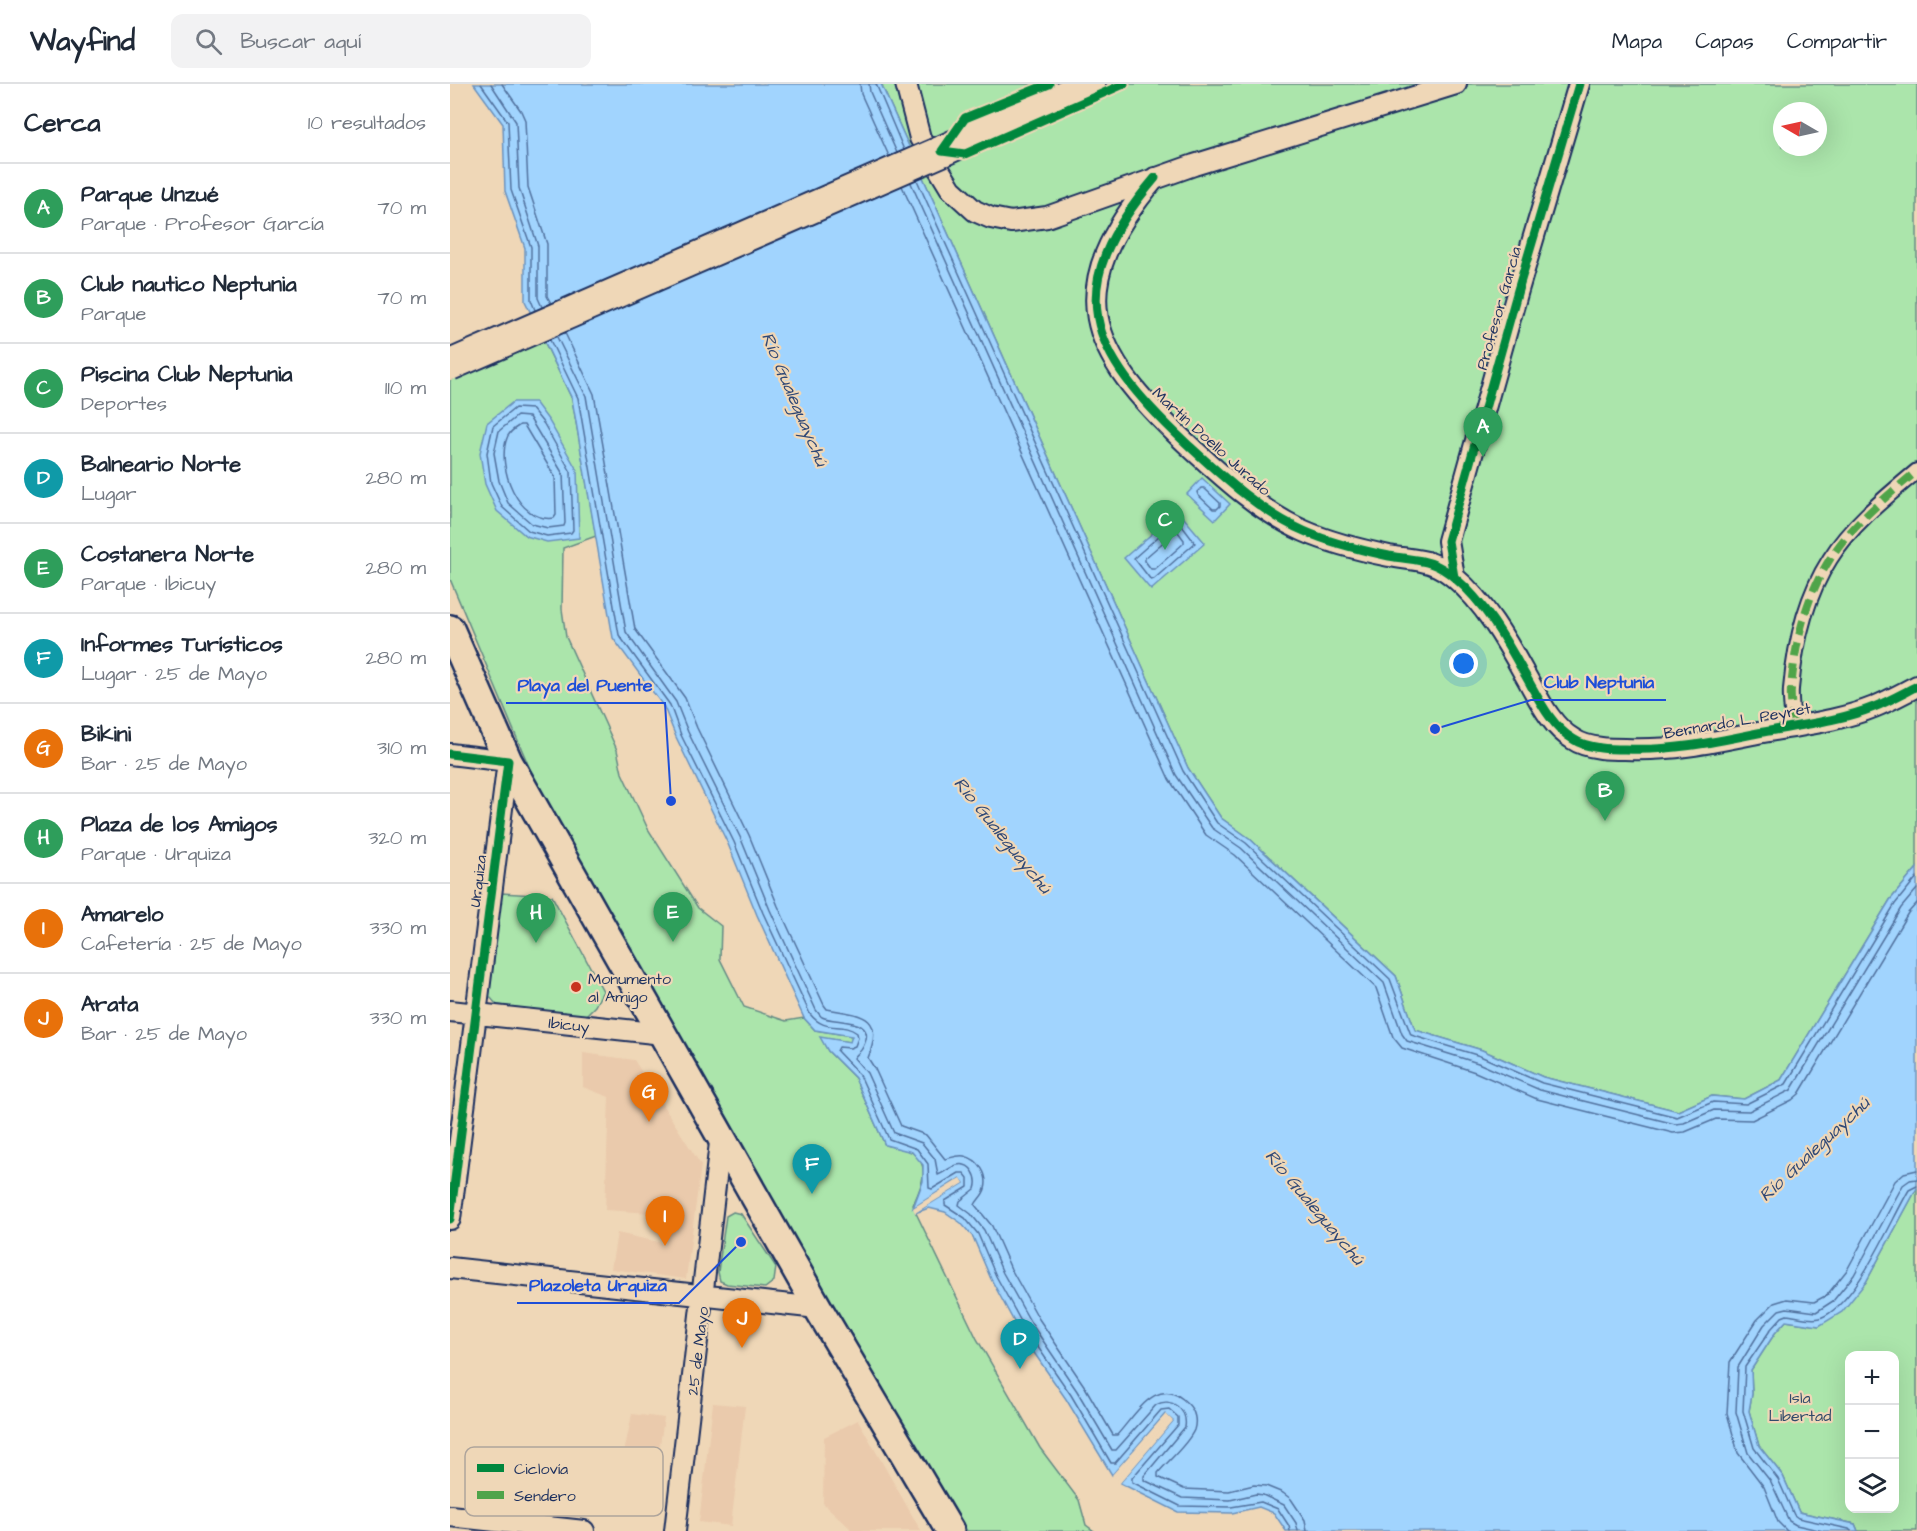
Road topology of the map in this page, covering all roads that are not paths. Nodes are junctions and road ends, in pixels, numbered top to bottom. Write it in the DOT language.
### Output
graph roads {
  1 [pos="906,84"];
  2 [pos="1090,84"];
  3 [pos="1456,84"];
  4 [pos="1579,84"];
  5 [pos="1155,178"];
  6 [pos="1086,203"];
  7 [pos="1121,222"];
  8 [pos="450,365"];
  9 [pos="1917,471"];
  10 [pos="1448,541"];
  11 [pos="1430,562"];
  12 [pos="1454,577"];
  13 [pos="450,629"];
  14 [pos="1917,686"];
  15 [pos="1794,726"];
  16 [pos="450,753"];
  17 [pos="508,761"];
  18 [pos="450,1011"];
  19 [pos="476,1014"];
  20 [pos="663,1034"];
  21 [pos="721,1134"];
  22 [pos="450,1219"];
  23 [pos="450,1268"];
  24 [pos="703,1296"];
  25 [pos="818,1308"];
  26 [pos="450,1516"];
  27 [pos="584,1531"];
  28 [pos="675,1531"];
  29 [pos="950,1531"];
  1 -- 6 [label="street"];
  2 -- 8 [label="main road, bridge"];
  3 -- 5 [label="street"];
  4 -- 10 [label="street, Profesor García"];
  5 -- 6 [label="street"];
  5 -- 7 [label="street, Martín Doello Jurado"];
  6 -- 7 [label="street"];
  7 -- 11 [label="street, Martín Doello Jurado"];
  9 -- 15 [label="street"];
  10 -- 11 [label="street"];
  10 -- 12 [label="street"];
  11 -- 12 [label="street, Bernardo L. Peyret"];
  12 -- 15 [label="street, Bernardo L. Peyret"];
  13 -- 17 [label="main road"];
  14 -- 15 [label="street, Bernardo L. Peyret"];
  16 -- 17 [label="street"];
  17 -- 19 [label="street, Urquiza"];
  17 -- 20 [label="main road"];
  18 -- 19 [label="street, Ibicuy"];
  19 -- 20 [label="street, Ibicuy"];
  19 -- 22 [label="street, Urquiza"];
  20 -- 21 [label="main road"];
  21 -- 24 [label="street, 25 de Mayo"];
  21 -- 25 [label="main road"];
  23 -- 24 [label="street"];
  24 -- 25 [label="street"];
  24 -- 28 [label="street, 25 de Mayo"];
  25 -- 29 [label="main road"];
  26 -- 27 [label="street"];
}
